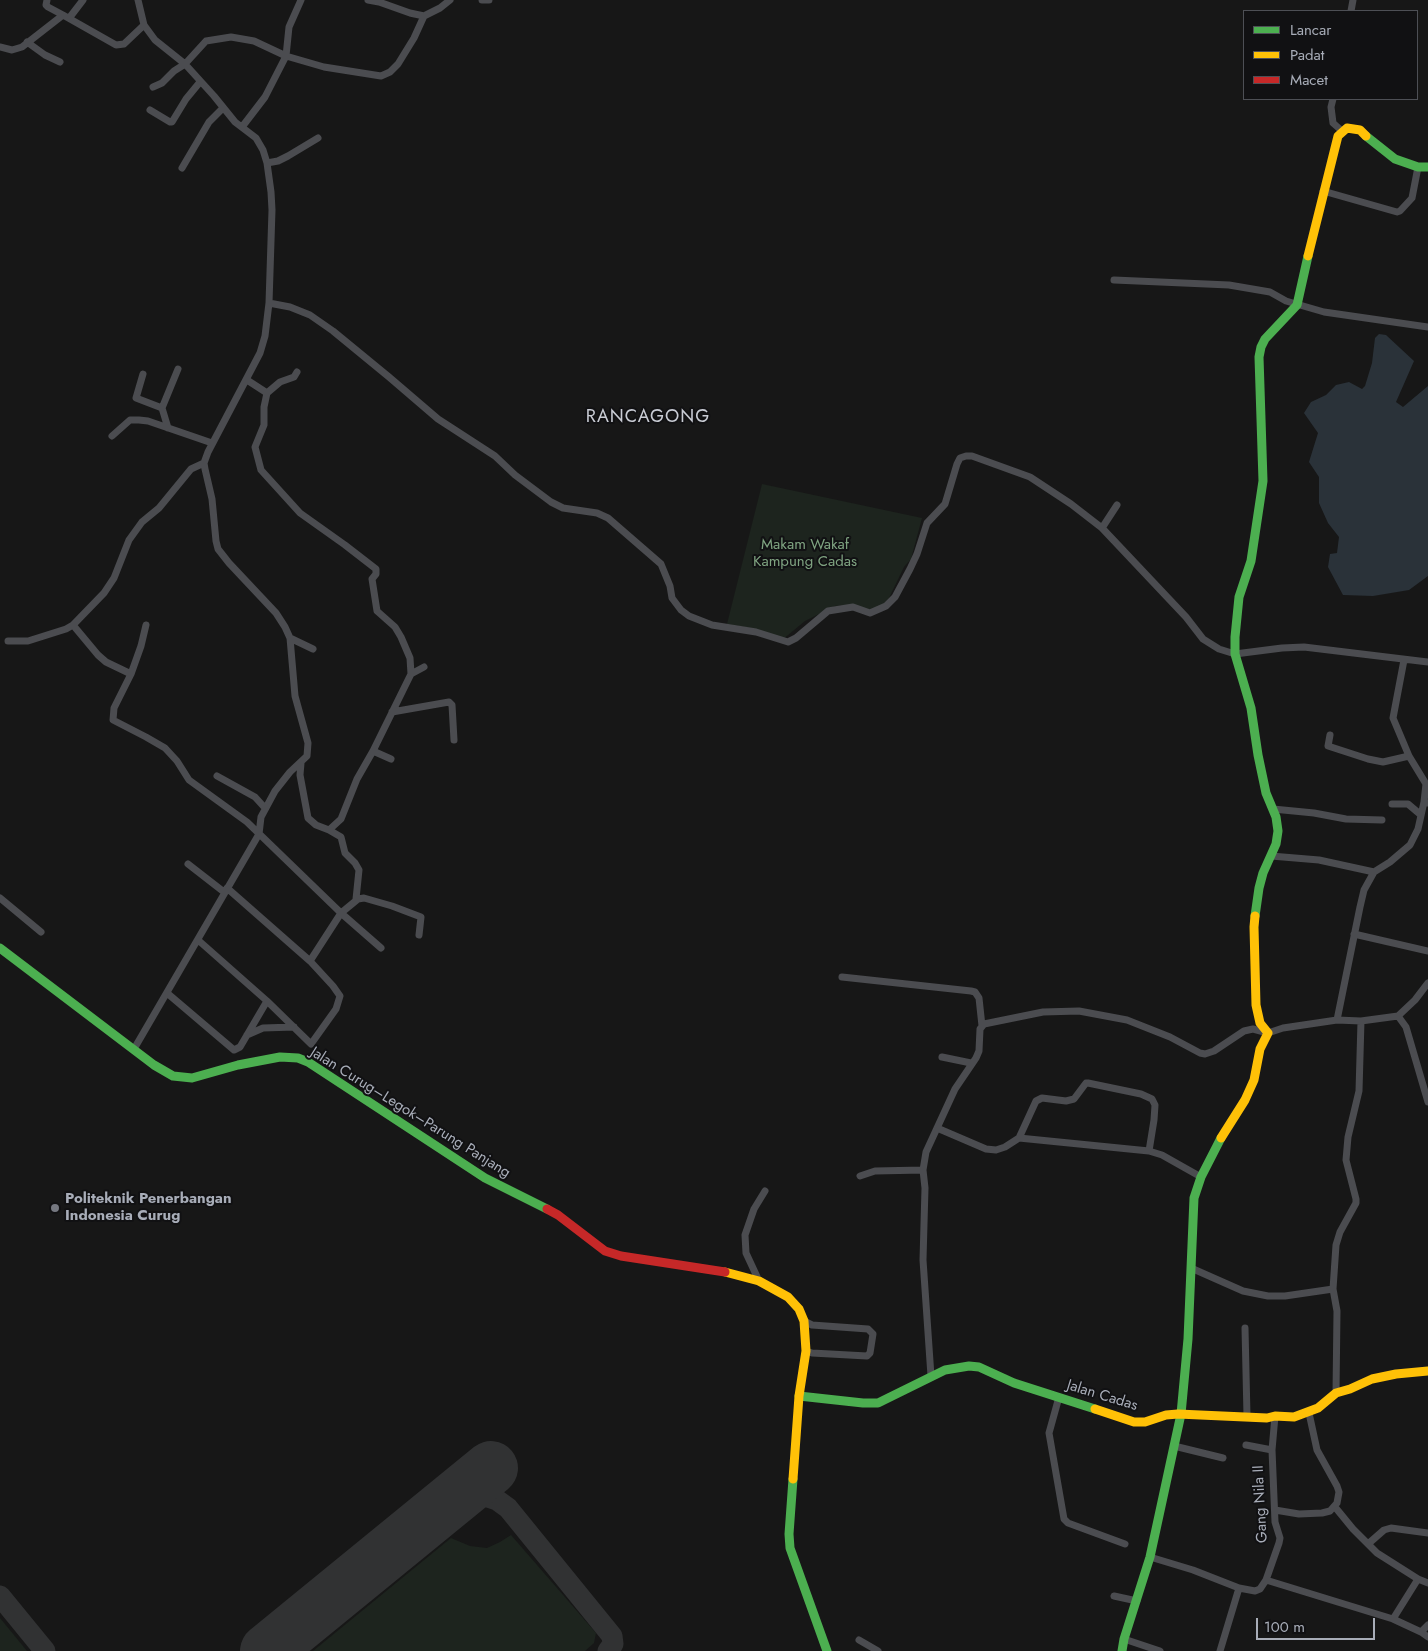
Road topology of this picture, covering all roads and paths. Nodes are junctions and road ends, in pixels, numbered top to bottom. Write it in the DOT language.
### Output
graph roads {
  1 [pos="47,0"];
  2 [pos="83,0"];
  3 [pos="138,0"];
  4 [pos="301,0"];
  5 [pos="368,0"];
  6 [pos="450,0"];
  7 [pos="482,0"];
  8 [pos="489,0"];
  9 [pos="66,16"];
  10 [pos="424,16"];
  11 [pos="144,25"];
  12 [pos="27,42"];
  13 [pos="0,47"];
  14 [pos="286,56"];
  15 [pos="60,62"];
  16 [pos="185,64"];
  17 [pos="200,82"];
  18 [pos="153,87"];
  19 [pos="1333,100"];
  20 [pos="223,108"];
  21 [pos="150,110"];
  22 [pos="242,126"];
  23 [pos="1342,131"];
  24 [pos="318,138"];
  25 [pos="267,163"];
  26 [pos="1418,167"];
  27 [pos="1428,167"];
  28 [pos="182,168"];
  29 [pos="1323,191"];
  30 [pos="1114,280"];
  31 [pos="270,302"];
  32 [pos="1297,305"];
  33 [pos="1428,327"];
  34 [pos="178,368"];
  35 [pos="297,372"];
  36 [pos="143,374"];
  37 [pos="247,380"];
  38 [pos="267,393"];
  39 [pos="162,408"];
  40 [pos="168,428"];
  41 [pos="112,436"];
  42 [pos="212,443"];
  43 [pos="204,463"];
  44 [pos="1117,505"];
  45 [pos="1102,528"];
  46 [pos="73,625"];
  47 [pos="146,625"];
  48 [pos="290,638"];
  49 [pos="8,642"];
  50 [pos="313,649"];
  51 [pos="1235,654"];
  52 [pos="1404,660"];
  53 [pos="1428,662"];
  54 [pos="424,667"];
  55 [pos="131,674"];
  56 [pos="410,674"];
  57 [pos="392,712"];
  58 [pos="1330,735"];
  59 [pos="454,740"];
  60 [pos="373,751"];
  61 [pos="1408,756"];
  62 [pos="391,759"];
  63 [pos="301,763"];
  64 [pos="217,776"];
  65 [pos="1426,802"];
  66 [pos="1392,804"];
  67 [pos="265,808"];
  68 [pos="1273,809"];
  69 [pos="1421,815"];
  70 [pos="1382,820"];
  71 [pos="329,830"];
  72 [pos="259,834"];
  73 [pos="1271,856"];
  74 [pos="188,864"];
  75 [pos="1374,872"];
  76 [pos="226,890"];
  77 [pos="0,898"];
  78 [pos="356,899"];
  79 [pos="341,913"];
  80 [pos="41,932"];
  81 [pos="1354,934"];
  82 [pos="419,935"];
  83 [pos="198,940"];
  84 [pos="0,948"];
  85 [pos="381,948"];
  86 [pos="1428,952"];
  87 [pos="310,961"];
  88 [pos="842,977"];
  89 [pos="1428,983"];
  90 [pos="167,993"];
  91 [pos="266,1000"];
  92 [pos="1398,1016"];
  93 [pos="1337,1020"];
  94 [pos="1361,1020"];
  95 [pos="982,1026"];
  96 [pos="294,1027"];
  97 [pos="1268,1033"];
  98 [pos="247,1035"];
  99 [pos="134,1049"];
  100 [pos="942,1057"];
  101 [pos="971,1063"];
  102 [pos="1428,1100"];
  103 [pos="937,1128"];
  104 [pos="1019,1138"];
  105 [pos="1149,1151"];
  106 [pos="923,1170"];
  107 [pos="860,1176"];
  108 [pos="1201,1177"];
  109 [pos="765,1190"];
  110 [pos="1191,1268"];
  111 [pos="759,1281"];
  112 [pos="1334,1289"];
  113 [pos="804,1321"];
  114 [pos="1245,1328"];
  115 [pos="806,1351"];
  116 [pos="1428,1371"];
  117 [pos="931,1376"];
  118 [pos="1336,1393"];
  119 [pos="799,1396"];
  120 [pos="1059,1397"];
  121 [pos="1309,1413"];
  122 [pos="1180,1414"];
  123 [pos="1247,1416"];
  124 [pos="1276,1416"];
  125 [pos="1246,1445"];
  126 [pos="1174,1446"];
  127 [pos="1272,1450"];
  128 [pos="1223,1458"];
  129 [pos="1335,1507"];
  130 [pos="1275,1510"];
  131 [pos="1428,1533"];
  132 [pos="1125,1544"];
  133 [pos="1368,1544"];
  134 [pos="1150,1557"];
  135 [pos="1418,1579"];
  136 [pos="1266,1580"];
  137 [pos="1428,1583"];
  138 [pos="1239,1588"];
  139 [pos="1114,1596"];
  140 [pos="1137,1601"];
  141 [pos="1393,1619"];
  142 [pos="1428,1625"];
  143 [pos="1421,1632"];
  144 [pos="1428,1637"];
  145 [pos="1124,1639"];
  146 [pos="858,1640"];
  147 [pos="827,1651"];
  148 [pos="878,1651"];
  149 [pos="1122,1651"];
  150 [pos="1160,1651"];
  151 [pos="1220,1651"];
  1 -- 9 [label="street"];
  2 -- 9 [label="street"];
  3 -- 11 [label="street"];
  4 -- 14 [label="street"];
  5 -- 10 [label="street"];
  6 -- 10 [label="street"];
  7 -- 8 [label="street"];
  9 -- 11 [label="street"];
  9 -- 12 [label="street"];
  10 -- 14 [label="street"];
  11 -- 16 [label="street"];
  12 -- 13 [label="street"];
  12 -- 15 [label="street"];
  14 -- 16 [label="street"];
  14 -- 22 [label="street"];
  16 -- 17 [label="street"];
  16 -- 18 [label="street"];
  17 -- 20 [label="street"];
  17 -- 21 [label="street"];
  19 -- 23 [label="street"];
  20 -- 22 [label="street"];
  20 -- 28 [label="street"];
  22 -- 25 [label="street"];
  23 -- 26 [label="street"];
  23 -- 29 [label="street"];
  24 -- 25 [label="street"];
  25 -- 31 [label="street"];
  26 -- 27 [label="street"];
  26 -- 29 [label="street"];
  29 -- 32 [label="street"];
  30 -- 32 [label="street"];
  31 -- 37 [label="street"];
  31 -- 45 [label="street"];
  32 -- 33 [label="street"];
  32 -- 51 [label="street"];
  34 -- 39 [label="street"];
  35 -- 38 [label="street"];
  36 -- 39 [label="street"];
  37 -- 38 [label="street"];
  37 -- 42 [label="street"];
  38 -- 56 [label="street"];
  39 -- 40 [label="street"];
  40 -- 41 [label="street"];
  40 -- 42 [label="street"];
  42 -- 43 [label="street"];
  43 -- 46 [label="street"];
  43 -- 48 [label="street"];
  44 -- 45 [label="street"];
  45 -- 51 [label="street"];
  46 -- 49 [label="street"];
  46 -- 55 [label="street"];
  47 -- 55 [label="street"];
  48 -- 50 [label="street"];
  48 -- 63 [label="street"];
  51 -- 52 [label="street"];
  51 -- 68 [label="street"];
  52 -- 53 [label="street"];
  52 -- 61 [label="street"];
  54 -- 56 [label="street"];
  55 -- 72 [label="street"];
  56 -- 57 [label="street"];
  57 -- 59 [label="street"];
  57 -- 60 [label="street"];
  58 -- 61 [label="street"];
  60 -- 62 [label="street"];
  60 -- 71 [label="street"];
  61 -- 65 [label="street"];
  63 -- 67 [label="street"];
  63 -- 71 [label="street"];
  64 -- 67 [label="street"];
  65 -- 69 [label="street"];
  66 -- 69 [label="street"];
  67 -- 72 [label="street"];
  68 -- 70 [label="street"];
  68 -- 73 [label="street"];
  69 -- 75 [label="street"];
  71 -- 78 [label="street"];
  72 -- 76 [label="street"];
  72 -- 79 [label="street"];
  73 -- 75 [label="street"];
  73 -- 97 [label="street"];
  74 -- 76 [label="street"];
  75 -- 81 [label="street"];
  76 -- 83 [label="street"];
  76 -- 87 [label="street"];
  77 -- 80 [label="street"];
  78 -- 79 [label="street"];
  78 -- 82 [label="street"];
  79 -- 85 [label="street"];
  79 -- 87 [label="street"];
  81 -- 86 [label="street"];
  81 -- 93 [label="street"];
  83 -- 90 [label="street"];
  83 -- 91 [label="street"];
  84 -- 99 [label="street, Jalan Curug–Legok–Parung Panjang"];
  87 -- 96 [label="street"];
  88 -- 95 [label="street"];
  89 -- 92 [label="street"];
  90 -- 98 [label="street"];
  90 -- 99 [label="street"];
  91 -- 96 [label="street"];
  91 -- 98 [label="street"];
  92 -- 94 [label="street"];
  92 -- 102 [label="street"];
  93 -- 94 [label="street"];
  93 -- 97 [label="street"];
  94 -- 112 [label="street"];
  95 -- 97 [label="street"];
  95 -- 101 [label="street"];
  96 -- 98 [label="street"];
  97 -- 108 [label="street"];
  99 -- 111 [label="street, Jalan Curug–Legok–Parung Panjang"];
  100 -- 101 [label="street"];
  101 -- 103 [label="street"];
  103 -- 104 [label="street"];
  103 -- 106 [label="street"];
  104 -- 105 [label="street"];
  104 -- 105 [label="street"];
  105 -- 108 [label="street"];
  106 -- 107 [label="street"];
  106 -- 117 [label="street"];
  108 -- 110 [label="street"];
  109 -- 111 [label="street"];
  110 -- 112 [label="street"];
  110 -- 122 [label="street"];
  111 -- 113 [label="street, Jalan Curug–Legok–Parung Panjang"];
  112 -- 118 [label="street"];
  113 -- 115 [label="street, Jalan Curug–Legok–Parung Panjang"];
  113 -- 115 [label="street"];
  114 -- 123 [label="street"];
  115 -- 119 [label="street, Jalan Curug–Legok–Parung Panjang"];
  116 -- 118 [label="street, Jalan Cadas"];
  117 -- 119 [label="street, Jalan Cadas"];
  117 -- 120 [label="street, Jalan Cadas"];
  118 -- 121 [label="street, Jalan Cadas"];
  119 -- 147 [label="street, Jalan Curug–Legok–Parung Panjang"];
  120 -- 122 [label="street, Jalan Cadas"];
  120 -- 132 [label="street"];
  121 -- 124 [label="street, Jalan Cadas"];
  121 -- 129 [label="street"];
  122 -- 123 [label="street, Jalan Cadas"];
  122 -- 126 [label="street"];
  123 -- 124 [label="street, Jalan Cadas"];
  124 -- 127 [label="street, Gang Nila II"];
  125 -- 127 [label="street"];
  126 -- 128 [label="street"];
  126 -- 134 [label="street"];
  127 -- 130 [label="street, Gang Nila II"];
  129 -- 130 [label="street"];
  129 -- 133 [label="street"];
  130 -- 136 [label="street, Gang Nila II"];
  131 -- 133 [label="street"];
  133 -- 135 [label="street"];
  134 -- 138 [label="street"];
  134 -- 140 [label="street"];
  135 -- 137 [label="street"];
  135 -- 141 [label="street"];
  136 -- 138 [label="street"];
  136 -- 141 [label="street"];
  138 -- 151 [label="street"];
  139 -- 140 [label="street"];
  140 -- 145 [label="street"];
  141 -- 143 [label="street"];
  142 -- 143 [label="street"];
  143 -- 144 [label="street"];
  145 -- 149 [label="street"];
  145 -- 150 [label="street"];
  146 -- 148 [label="street"];
}
